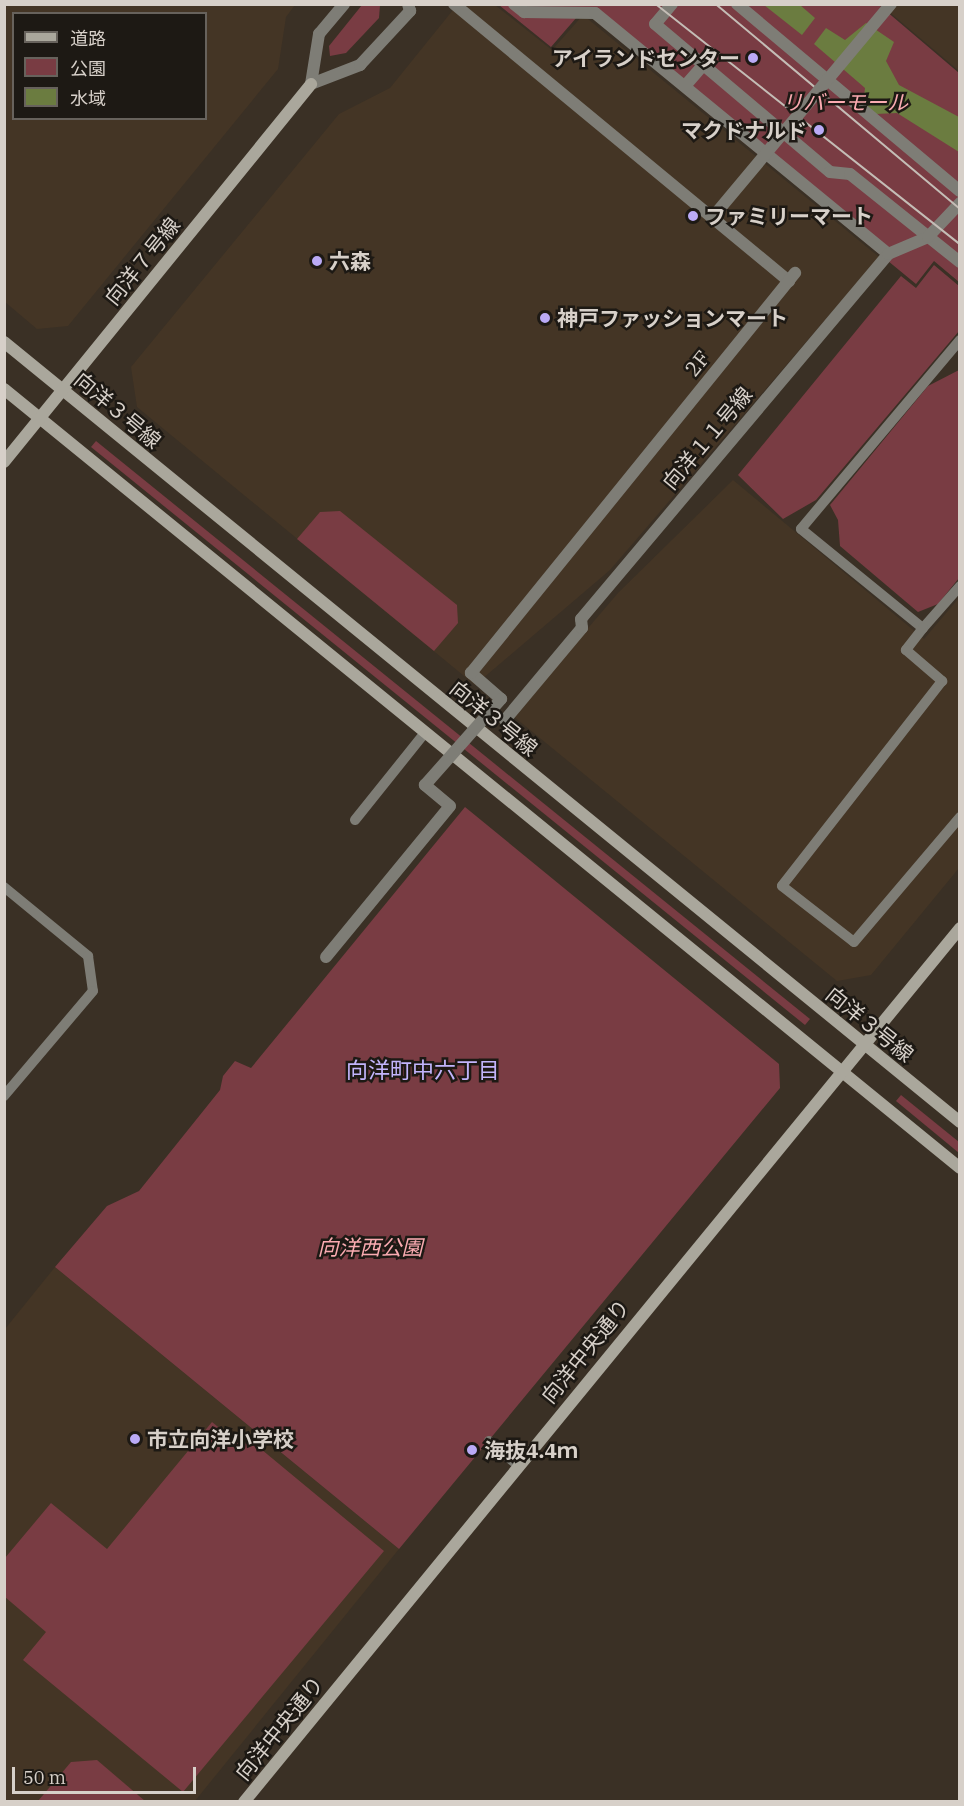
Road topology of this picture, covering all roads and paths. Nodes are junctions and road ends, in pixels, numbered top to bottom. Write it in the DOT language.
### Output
graph roads {
  1 [pos="344,4"];
  2 [pos="408,4"];
  3 [pos="454,4"];
  4 [pos="514,4"];
  5 [pos="672,4"];
  6 [pos="737,4"];
  7 [pos="891,4"];
  8 [pos="703,65"];
  9 [pos="311,84"];
  10 [pos="685,86"];
  11 [pos="960,191"];
  12 [pos="960,203"];
  13 [pos="712,218"];
  14 [pos="928,237"];
  15 [pos="888,254"];
  16 [pos="960,262"];
  17 [pos="960,340"];
  18 [pos="4,342"];
  19 [pos="61,388"];
  20 [pos="4,389"];
  21 [pos="38,416"];
  22 [pos="4,462"];
  23 [pos="960,586"];
  24 [pos="923,628"];
  25 [pos="505,720"];
  26 [pos="424,734"];
  27 [pos="960,817"];
  28 [pos="355,820"];
  29 [pos="4,887"];
  30 [pos="960,928"];
  31 [pos="326,957"];
  32 [pos="864,1045"];
  33 [pos="841,1073"];
  34 [pos="4,1096"];
  35 [pos="960,1122"];
  36 [pos="960,1168"];
  37 [pos="489,1441"];
  38 [pos="518,1465"];
  39 [pos="244,1802"];
  1 -- 9 [label="street"];
  2 -- 9 [label="street, 向洋７号線"];
  3 -- 13 [label="street, 2F"];
  4 -- 10 [label="street"];
  5 -- 8 [label="street"];
  6 -- 11 [label="street"];
  7 -- 13 [label="street, bridge"];
  8 -- 10 [label="street"];
  8 -- 14 [label="street"];
  9 -- 19 [label="street, 向洋７号線"];
  10 -- 15 [label="street"];
  12 -- 14 [label="street, 向洋１１号線"];
  13 -- 31 [label="street, 2F, bridge"];
  14 -- 15 [label="street, 向洋１１号線"];
  14 -- 16 [label="street"];
  15 -- 25 [label="street, 向洋１１号線"];
  17 -- 24 [label="lane"];
  18 -- 19 [label="street, 向洋３号線"];
  19 -- 21 [label="street, 向洋７号線"];
  19 -- 32 [label="street, 向洋３号線"];
  20 -- 21 [label="street"];
  21 -- 22 [label="street, 向洋７号線"];
  21 -- 26 [label="street"];
  23 -- 24 [label="lane"];
  24 -- 27 [label="lane"];
  26 -- 28 [label="lane"];
  26 -- 33 [label="street"];
  29 -- 34 [label="lane"];
  30 -- 32 [label="street, 向洋中央通り"];
  32 -- 33 [label="street, 向洋中央通り"];
  32 -- 35 [label="street, 向洋３号線"];
  33 -- 36 [label="street"];
  33 -- 38 [label="street, 向洋中央通り"];
  37 -- 38 [label="lane"];
  38 -- 39 [label="street, 向洋中央通り"];
}
